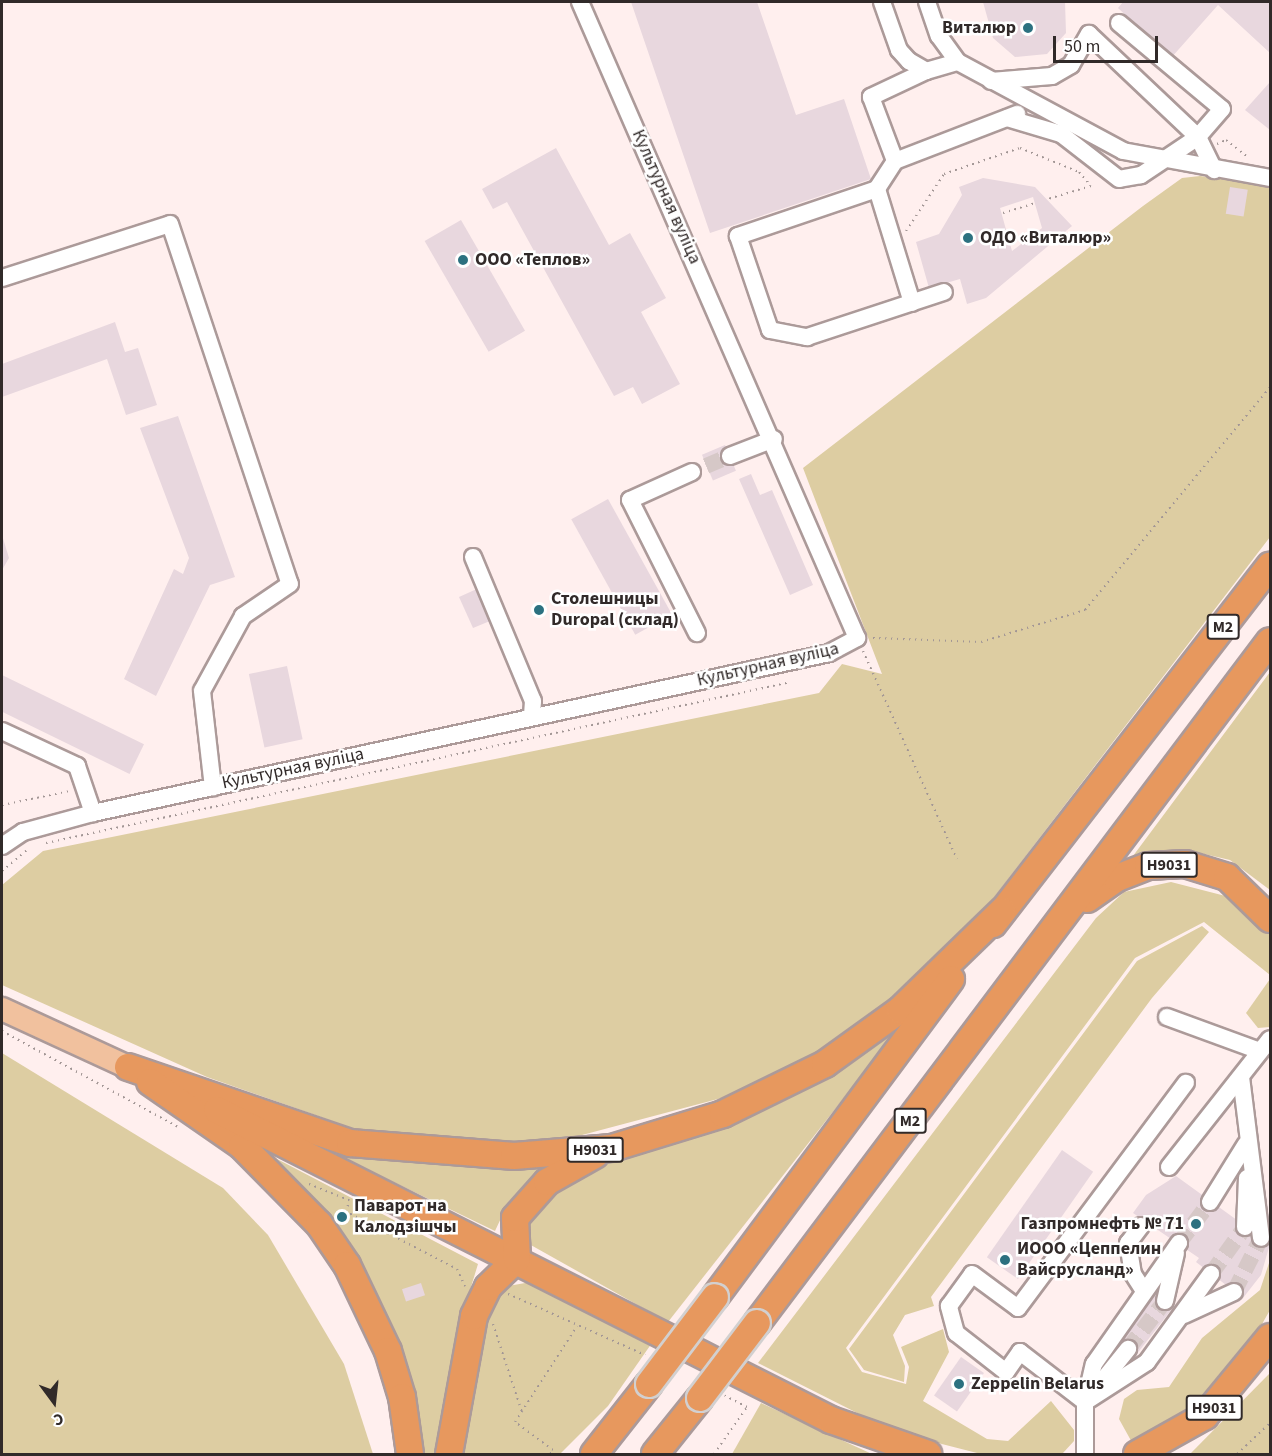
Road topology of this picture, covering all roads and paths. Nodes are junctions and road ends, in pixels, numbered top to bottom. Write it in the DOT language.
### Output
graph roads {
  1 [pos="580,2"];
  2 [pos="882,2"];
  3 [pos="927,2"];
  4 [pos="1119,23"];
  5 [pos="958,62"];
  6 [pos="926,71"];
  7 [pos="991,81"];
  8 [pos="1040,105"];
  9 [pos="1007,118"];
  10 [pos="1198,137"];
  11 [pos="1226,140"];
  12 [pos="895,161"];
  13 [pos="1160,162"];
  14 [pos="1214,170"];
  15 [pos="1265,172"];
  16 [pos="877,189"];
  17 [pos="1048,199"];
  18 [pos="1035,203"];
  19 [pos="1003,213"];
  20 [pos="899,241"];
  21 [pos="2,278"];
  22 [pos="944,292"];
  23 [pos="912,303"];
  24 [pos="1270,387"];
  25 [pos="774,439"];
  26 [pos="730,456"];
  27 [pos="692,472"];
  28 [pos="473,557"];
  29 [pos="1270,566"];
  30 [pos="697,633"];
  31 [pos="857,638"];
  32 [pos="1270,641"];
  33 [pos="791,682"];
  34 [pos="532,717"];
  35 [pos="2,731"];
  36 [pos="213,787"];
  37 [pos="85,788"];
  38 [pos="2,805"];
  39 [pos="93,813"];
  40 [pos="42,844"];
  41 [pos="2,846"];
  42 [pos="30,846"];
  43 [pos="957,859"];
  44 [pos="2,871"];
  45 [pos="1002,911"];
  46 [pos="1063,918"];
  47 [pos="1270,919"];
  48 [pos="2,1009"];
  49 [pos="1167,1017"];
  50 [pos="1270,1039"];
  51 [pos="1257,1050"];
  52 [pos="128,1067"];
  53 [pos="1241,1077"];
  54 [pos="1186,1083"];
  55 [pos="1246,1144"];
  56 [pos="612,1148"];
  57 [pos="1169,1167"];
  58 [pos="1210,1202"];
  59 [pos="345,1211"];
  60 [pos="1141,1226"];
  61 [pos="1245,1227"];
  62 [pos="1262,1238"];
  63 [pos="517,1259"];
  64 [pos="1211,1274"];
  65 [pos="502,1291"];
  66 [pos="1144,1291"];
  67 [pos="1234,1292"];
  68 [pos="1165,1301"];
  69 [pos="479,1304"];
  70 [pos="1180,1317"];
  71 [pos="577,1326"];
  72 [pos="1270,1337"];
  73 [pos="1128,1348"];
  74 [pos="648,1357"];
  75 [pos="709,1395"];
  76 [pos="1085,1402"];
  77 [pos="522,1412"];
  78 [pos="1270,1423"];
  79 [pos="410,1455"];
  80 [pos="449,1455"];
  81 [pos="550,1455"];
  82 [pos="594,1455"];
  83 [pos="655,1455"];
  84 [pos="714,1455"];
  85 [pos="928,1455"];
  86 [pos="1085,1455"];
  87 [pos="1137,1455"];
  88 [pos="1237,1455"];
  1 -- 25 [label="street, Культурная вуліца"];
  2 -- 6 [label="street"];
  3 -- 5 [label="street"];
  4 -- 10 [label="street"];
  5 -- 6 [label="street"];
  5 -- 7 [label="street"];
  6 -- 12 [label="street"];
  7 -- 8 [label="street"];
  7 -- 10 [label="street"];
  8 -- 9 [label="street"];
  8 -- 13 [label="street"];
  9 -- 12 [label="street"];
  9 -- 13 [label="street"];
  10 -- 13 [label="street"];
  10 -- 14 [label="street"];
  11 -- 15 [label="path"];
  12 -- 16 [label="street"];
  13 -- 14 [label="street"];
  14 -- 15 [label="street"];
  16 -- 23 [label="street"];
  16 -- 23 [label="street"];
  17 -- 20 [label="path"];
  18 -- 19 [label="path"];
  21 -- 36 [label="street"];
  22 -- 23 [label="street"];
  24 -- 31 [label="path"];
  25 -- 26 [label="street"];
  25 -- 31 [label="street, Культурная вуліца"];
  27 -- 30 [label="street"];
  28 -- 34 [label="street"];
  29 -- 45 [label="highway, М2"];
  31 -- 34 [label="street, Культурная вуліца"];
  31 -- 43 [label="path"];
  32 -- 46 [label="highway, М2"];
  33 -- 40 [label="path"];
  34 -- 36 [label="street, Культурная вуліца"];
  35 -- 37 [label="street"];
  36 -- 39 [label="street, Культурная вуліца"];
  37 -- 38 [label="path"];
  37 -- 39 [label="street"];
  39 -- 41 [label="street, Культурная вуліца"];
  42 -- 44 [label="path"];
  45 -- 56 [label="highway, Н9031"];
  45 -- 82 [label="highway, М2, bridge"];
  46 -- 47 [label="highway, Н9031"];
  46 -- 75 [label="highway, М2, bridge"];
  48 -- 52 [label="main road, Н9031"];
  49 -- 51 [label="street"];
  50 -- 51 [label="street"];
  51 -- 53 [label="street"];
  52 -- 56 [label="highway, Н9031"];
  52 -- 63 [label="highway, Н9031"];
  52 -- 79 [label="highway, Н9031"];
  53 -- 55 [label="street"];
  53 -- 57 [label="street"];
  54 -- 76 [label="street"];
  55 -- 58 [label="street"];
  55 -- 61 [label="street"];
  55 -- 62 [label="street"];
  56 -- 63 [label="highway, Н9031"];
  59 -- 69 [label="path"];
  60 -- 66 [label="street"];
  63 -- 69 [label="highway"];
  63 -- 85 [label="highway, Н9031"];
  64 -- 70 [label="street"];
  65 -- 71 [label="path"];
  66 -- 68 [label="street"];
  66 -- 76 [label="street"];
  67 -- 70 [label="street"];
  69 -- 77 [label="path"];
  69 -- 80 [label="highway"];
  70 -- 76 [label="street"];
  71 -- 74 [label="path"];
  71 -- 77 [label="path"];
  72 -- 87 [label="highway, Н9031"];
  73 -- 76 [label="street"];
  75 -- 83 [label="highway, М2"];
  75 -- 84 [label="path"];
  76 -- 86 [label="street"];
  77 -- 81 [label="path"];
  78 -- 88 [label="path"];
}
